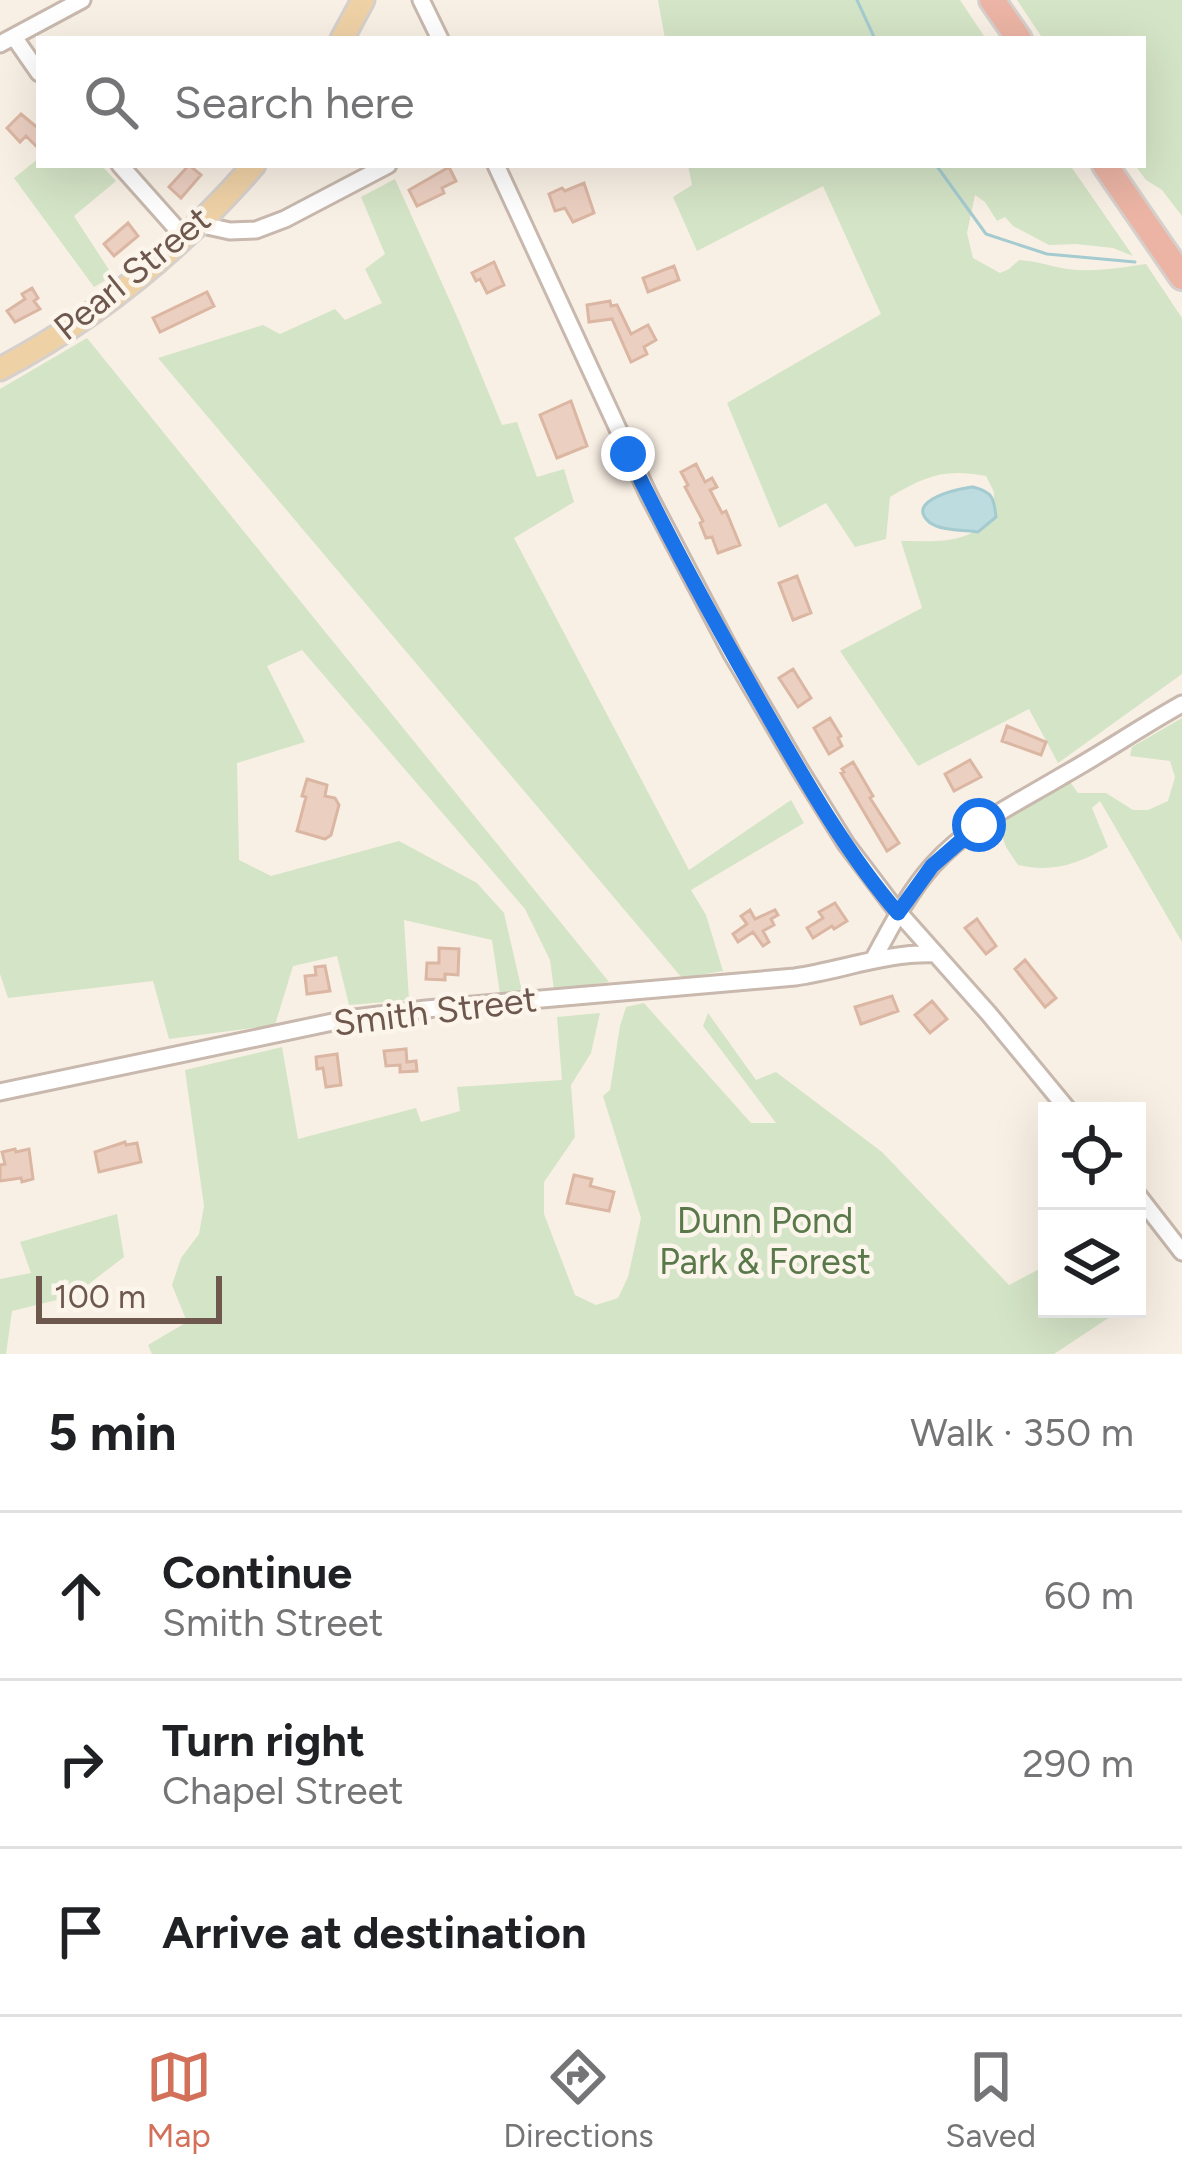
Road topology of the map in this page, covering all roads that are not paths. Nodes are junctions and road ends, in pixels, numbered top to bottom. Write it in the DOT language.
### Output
graph roads {
  1 [pos="82,0"];
  2 [pos="363,0"];
  3 [pos="992,0"];
  4 [pos="421,1"];
  5 [pos="344,36"];
  6 [pos="438,36"];
  7 [pos="1017,36"];
  8 [pos="7,40"];
  9 [pos="36,70"];
  10 [pos="122,168"];
  11 [pos="251,168"];
  12 [pos="382,168"];
  13 [pos="497,168"];
  14 [pos="1107,168"];
  15 [pos="191,231"];
  16 [pos="1182,278"];
  17 [pos="0,369"];
  18 [pos="1182,704"];
  19 [pos="898,913"];
  20 [pos="936,954"];
  21 [pos="873,959"];
  22 [pos="0,1092"];
  23 [pos="1061,1102"];
  24 [pos="1146,1206"];
  25 [pos="1182,1252"];
  1 -- 8 [label="street"];
  2 -- 5 [label="main road"];
  3 -- 7 [label="highway"];
  4 -- 6 [label="street"];
  8 -- 9 [label="street"];
  10 -- 15 [label="street"];
  11 -- 15 [label="main road, Pearl Street"];
  12 -- 15 [label="street"];
  13 -- 19 [label="street"];
  14 -- 16 [label="highway"];
  15 -- 17 [label="main road, Pearl Street"];
  18 -- 19 [label="street"];
  19 -- 20 [label="street"];
  19 -- 21 [label="street"];
  20 -- 21 [label="street, Smith Street"];
  20 -- 23 [label="street"];
  21 -- 22 [label="street, Smith Street"];
  24 -- 25 [label="street"];
}
